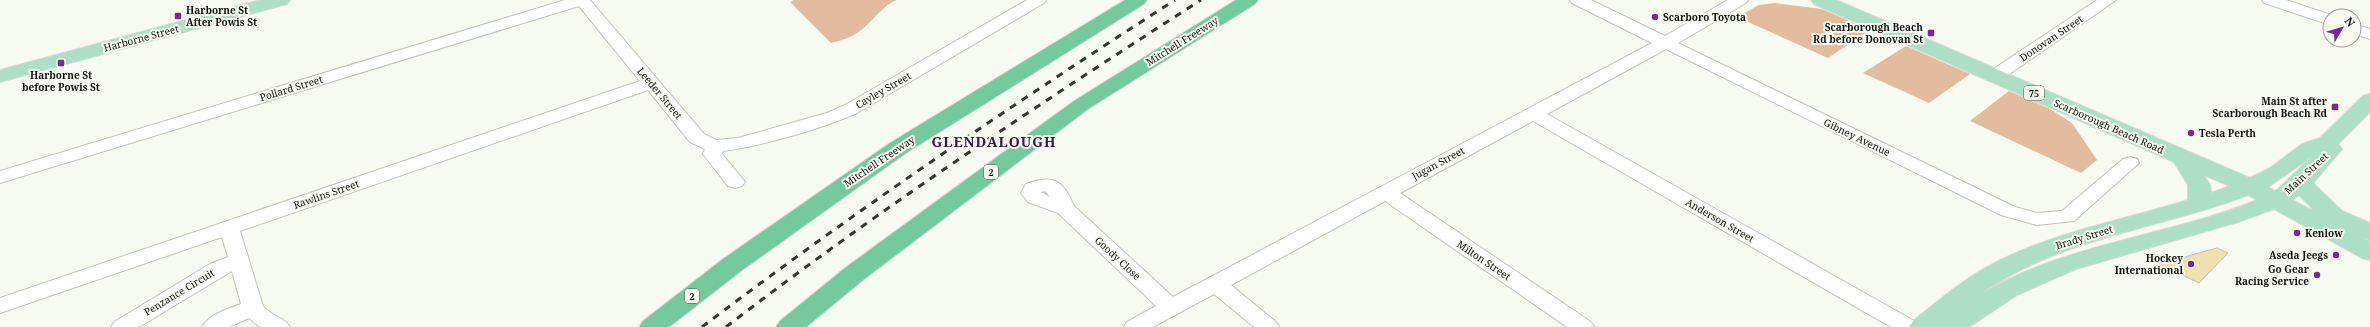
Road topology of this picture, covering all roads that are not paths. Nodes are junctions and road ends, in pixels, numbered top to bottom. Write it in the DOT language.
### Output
graph roads {
  1 [pos="248,0"];
  2 [pos="281,0"];
  3 [pos="582,0"];
  4 [pos="1038,0"];
  5 [pos="1138,0"];
  6 [pos="1249,0"];
  7 [pos="1578,0"];
  8 [pos="1740,0"];
  9 [pos="1810,0"];
  10 [pos="2108,0"];
  11 [pos="2270,0"];
  12 [pos="1829,1"];
  13 [pos="2322,17"];
  14 [pos="1665,43"];
  15 [pos="0,66"];
  16 [pos="1999,73"];
  17 [pos="0,76"];
  18 [pos="652,83"];
  19 [pos="2370,100"];
  20 [pos="1532,112"];
  21 [pos="2327,143"];
  22 [pos="715,146"];
  23 [pos="2184,158"];
  24 [pos="2130,163"];
  25 [pos="0,177"];
  26 [pos="735,182"];
  27 [pos="2274,188"];
  28 [pos="1385,192"];
  29 [pos="2200,204"];
  30 [pos="1065,209"];
  31 [pos="230,227"];
  32 [pos="2370,232"];
  33 [pos="2370,252"];
  34 [pos="238,261"];
  35 [pos="1216,283"];
  36 [pos="0,306"];
  37 [pos="253,308"];
  38 [pos="1170,308"];
  39 [pos="122,327"];
  40 [pos="213,327"];
  41 [pos="279,327"];
  42 [pos="652,327"];
  43 [pos="789,327"];
  44 [pos="1135,327"];
  45 [pos="1268,327"];
  46 [pos="1583,327"];
  47 [pos="1908,327"];
  48 [pos="1922,327"];
  49 [pos="1952,327"];
  1 -- 15 [label="main road, Harborne Street"];
  2 -- 17 [label="main road, Harborne Street"];
  3 -- 18 [label="street, Leeder Street"];
  3 -- 25 [label="street, Pollard Street"];
  4 -- 22 [label="street, Cayley Street"];
  5 -- 42 [label="highway, Mitchell Freeway / 2"];
  6 -- 43 [label="highway, Mitchell Freeway / 2"];
  7 -- 14 [label="street, Gibney Avenue"];
  8 -- 14 [label="street, Jugan Street"];
  9 -- 12 [label="street"];
  10 -- 16 [label="street, Donovan Street"];
  11 -- 13 [label="street"];
  12 -- 16 [label="main road, Scarborough Beach Road / 75"];
  14 -- 20 [label="street, Jugan Street"];
  14 -- 24 [label="street, Gibney Avenue"];
  16 -- 23 [label="main road, Scarborough Beach Road / 75"];
  16 -- 27 [label="main road, Scarborough Beach Road / 75"];
  18 -- 22 [label="street, Leeder Street"];
  18 -- 31 [label="street, Rawlins Street"];
  19 -- 21 [label="main road, Main Street"];
  20 -- 28 [label="street, Jugan Street"];
  20 -- 47 [label="street, Anderson Street"];
  21 -- 27 [label="main road, Main Street"];
  21 -- 27 [label="main road, Main Street"];
  22 -- 26 [label="street"];
  23 -- 27 [label="main road, Scarborough Beach Road / 75"];
  23 -- 29 [label="main road"];
  27 -- 29 [label="main road, Brady Street"];
  27 -- 32 [label="main road, Scarborough Beach Road / 75"];
  27 -- 33 [label="main road, Scarborough Beach Road / 75"];
  27 -- 49 [label="main road, Brady Street"];
  28 -- 35 [label="street, Jugan Street"];
  28 -- 46 [label="street, Milton Street"];
  29 -- 48 [label="main road, Brady Street"];
  30 -- 38 [label="street, Goody Close"];
  31 -- 34 [label="street"];
  31 -- 36 [label="street, Rawlins Street"];
  34 -- 37 [label="street"];
  34 -- 39 [label="street, Penzance Circuit"];
  35 -- 38 [label="street, Jugan Street"];
  35 -- 45 [label="street"];
  37 -- 40 [label="street"];
  37 -- 41 [label="street"];
  38 -- 44 [label="street, Jugan Street"];
}
